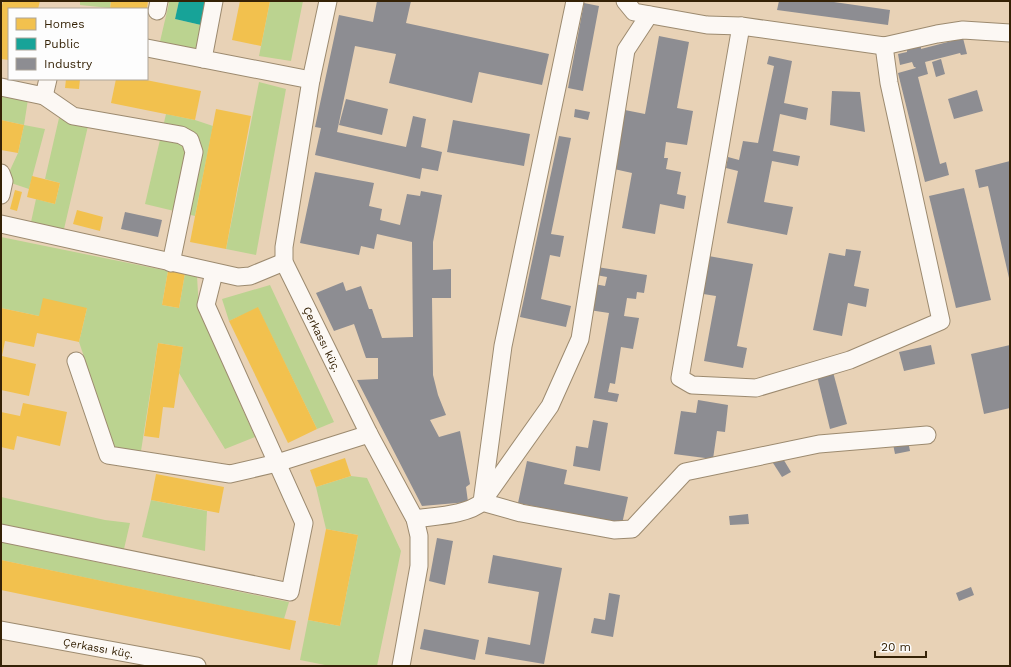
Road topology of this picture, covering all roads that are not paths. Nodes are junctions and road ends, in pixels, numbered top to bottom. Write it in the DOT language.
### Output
graph roads {
  1 [pos="214,1"];
  2 [pos="328,1"];
  3 [pos="575,1"];
  4 [pos="625,1"];
  5 [pos="648,15"];
  6 [pos="741,26"];
  7 [pos="1009,38"];
  8 [pos="884,46"];
  9 [pos="148,48"];
  10 [pos="203,59"];
  11 [pos="48,80"];
  12 [pos="311,80"];
  13 [pos="1,87"];
  14 [pos="44,96"];
  15 [pos="1,173"];
  16 [pos="1,195"];
  17 [pos="1,224"];
  18 [pos="284,262"];
  19 [pos="171,263"];
  20 [pos="214,273"];
  21 [pos="76,361"];
  22 [pos="368,434"];
  23 [pos="927,435"];
  24 [pos="277,463"];
  25 [pos="482,502"];
  26 [pos="415,519"];
  27 [pos="1,533"];
  28 [pos="1,630"];
  29 [pos="122,659"];
  30 [pos="196,666"];
  31 [pos="401,666"];
  1 -- 10 [label="street"];
  2 -- 12 [label="street, Çerkassı küç."];
  3 -- 25 [label="street"];
  4 -- 5 [label="street"];
  5 -- 6 [label="street"];
  5 -- 25 [label="street"];
  6 -- 8 [label="street"];
  6 -- 8 [label="street"];
  7 -- 8 [label="street"];
  9 -- 10 [label="street"];
  10 -- 12 [label="street"];
  11 -- 14 [label="street"];
  12 -- 18 [label="street, Çerkassı küç."];
  13 -- 14 [label="street"];
  14 -- 19 [label="street"];
  15 -- 16 [label="street"];
  17 -- 19 [label="street"];
  18 -- 20 [label="street"];
  18 -- 22 [label="street, Çerkassı küç."];
  19 -- 20 [label="street"];
  20 -- 24 [label="street"];
  21 -- 24 [label="street"];
  22 -- 24 [label="street"];
  22 -- 26 [label="street, Çerkassı küç."];
  23 -- 25 [label="street"];
  24 -- 27 [label="street"];
  25 -- 26 [label="street"];
  26 -- 31 [label="street, Çerkassı küç."];
  28 -- 29 [label="street, Çerkassı küç."];
  29 -- 30 [label="street, Çerkassı küç."];
}
